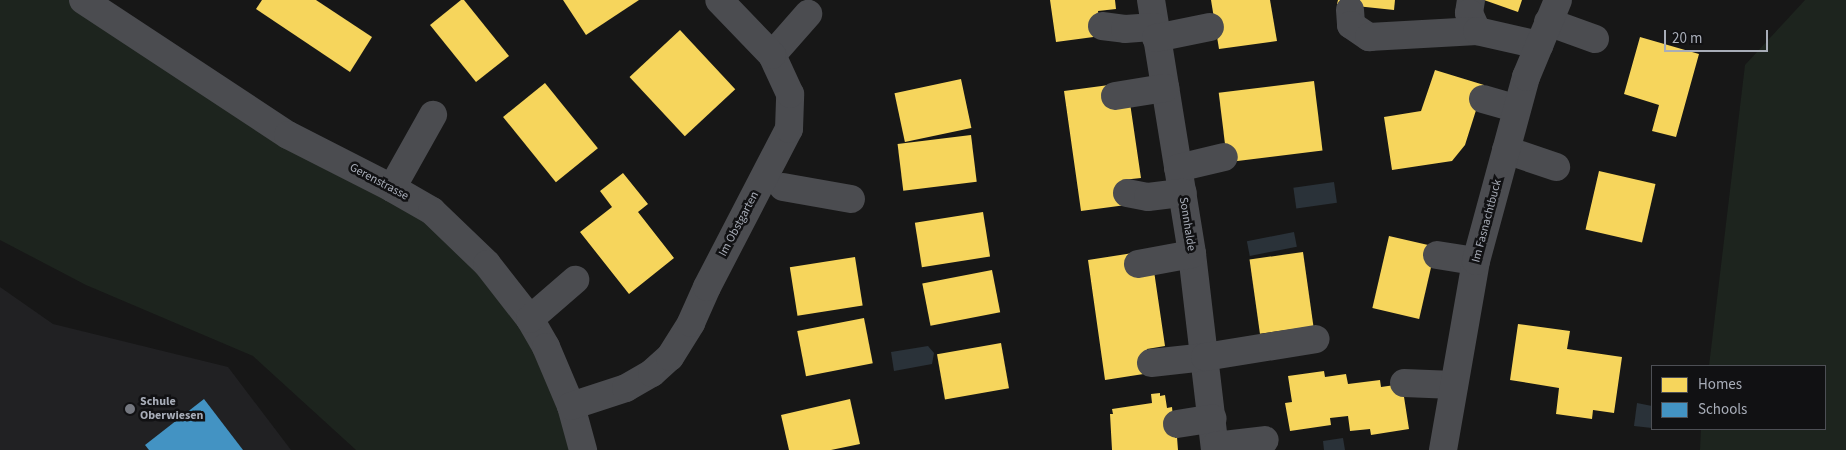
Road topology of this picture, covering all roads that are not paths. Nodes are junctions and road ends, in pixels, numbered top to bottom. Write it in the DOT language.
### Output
graph roads {
  1 [pos="83,0"];
  2 [pos="719,0"];
  3 [pos="1150,0"];
  4 [pos="1471,0"];
  5 [pos="1350,10"];
  6 [pos="808,14"];
  7 [pos="1548,23"];
  8 [pos="1102,26"];
  9 [pos="1210,27"];
  10 [pos="1477,31"];
  11 [pos="1156,33"];
  12 [pos="1595,39"];
  13 [pos="772,55"];
  14 [pos="1165,88"];
  15 [pos="1115,96"];
  16 [pos="1483,99"];
  17 [pos="1517,109"];
  18 [pos="433,115"];
  19 [pos="1506,150"];
  20 [pos="1224,157"];
  21 [pos="1556,167"];
  22 [pos="1180,181"];
  23 [pos="783,187"];
  24 [pos="392,188"];
  25 [pos="1128,193"];
  26 [pos="851,199"];
  27 [pos="1192,254"];
  28 [pos="1437,255"];
  29 [pos="1476,261"];
  30 [pos="1138,264"];
  31 [pos="575,280"];
  32 [pos="530,319"];
  33 [pos="1316,339"];
  34 [pos="1205,357"];
  35 [pos="1151,363"];
  36 [pos="1404,382"];
  37 [pos="1454,385"];
  38 [pos="571,406"];
  39 [pos="1213,418"];
  40 [pos="1177,424"];
  41 [pos="1265,440"];
  42 [pos="1215,448"];
  43 [pos="583,450"];
  44 [pos="1442,450"];
  1 -- 24 [label="street, Gerenstrasse"];
  2 -- 13 [label="street, Im Obstgarten"];
  3 -- 11 [label="street, Sonnhalde"];
  4 -- 10 [label="street"];
  5 -- 10 [label="street"];
  6 -- 13 [label="street"];
  7 -- 10 [label="street"];
  7 -- 12 [label="street"];
  7 -- 17 [label="street, Im Fasnachtbuck"];
  8 -- 11 [label="street"];
  9 -- 11 [label="street"];
  11 -- 14 [label="street, Sonnhalde"];
  13 -- 38 [label="street, Im Obstgarten"];
  14 -- 15 [label="street"];
  14 -- 22 [label="street, Sonnhalde"];
  16 -- 17 [label="street"];
  17 -- 19 [label="street, Im Fasnachtbuck"];
  18 -- 24 [label="street"];
  19 -- 21 [label="street"];
  19 -- 29 [label="street, Im Fasnachtbuck"];
  20 -- 22 [label="street"];
  22 -- 25 [label="street"];
  22 -- 27 [label="street, Sonnhalde"];
  23 -- 26 [label="street"];
  24 -- 32 [label="street, Gerenstrasse"];
  27 -- 30 [label="street"];
  27 -- 34 [label="street, Sonnhalde"];
  28 -- 29 [label="street"];
  29 -- 37 [label="street, Im Fasnachtbuck"];
  31 -- 32 [label="street"];
  32 -- 38 [label="street, Gerenstrasse"];
  33 -- 34 [label="street"];
  34 -- 35 [label="street"];
  34 -- 39 [label="street, Sonnhalde"];
  36 -- 37 [label="street"];
  37 -- 44 [label="street, Im Fasnachtbuck"];
  38 -- 43 [label="street, Gerenstrasse"];
  39 -- 40 [label="street"];
  39 -- 42 [label="street, Sonnhalde"];
  41 -- 42 [label="street"];
}
